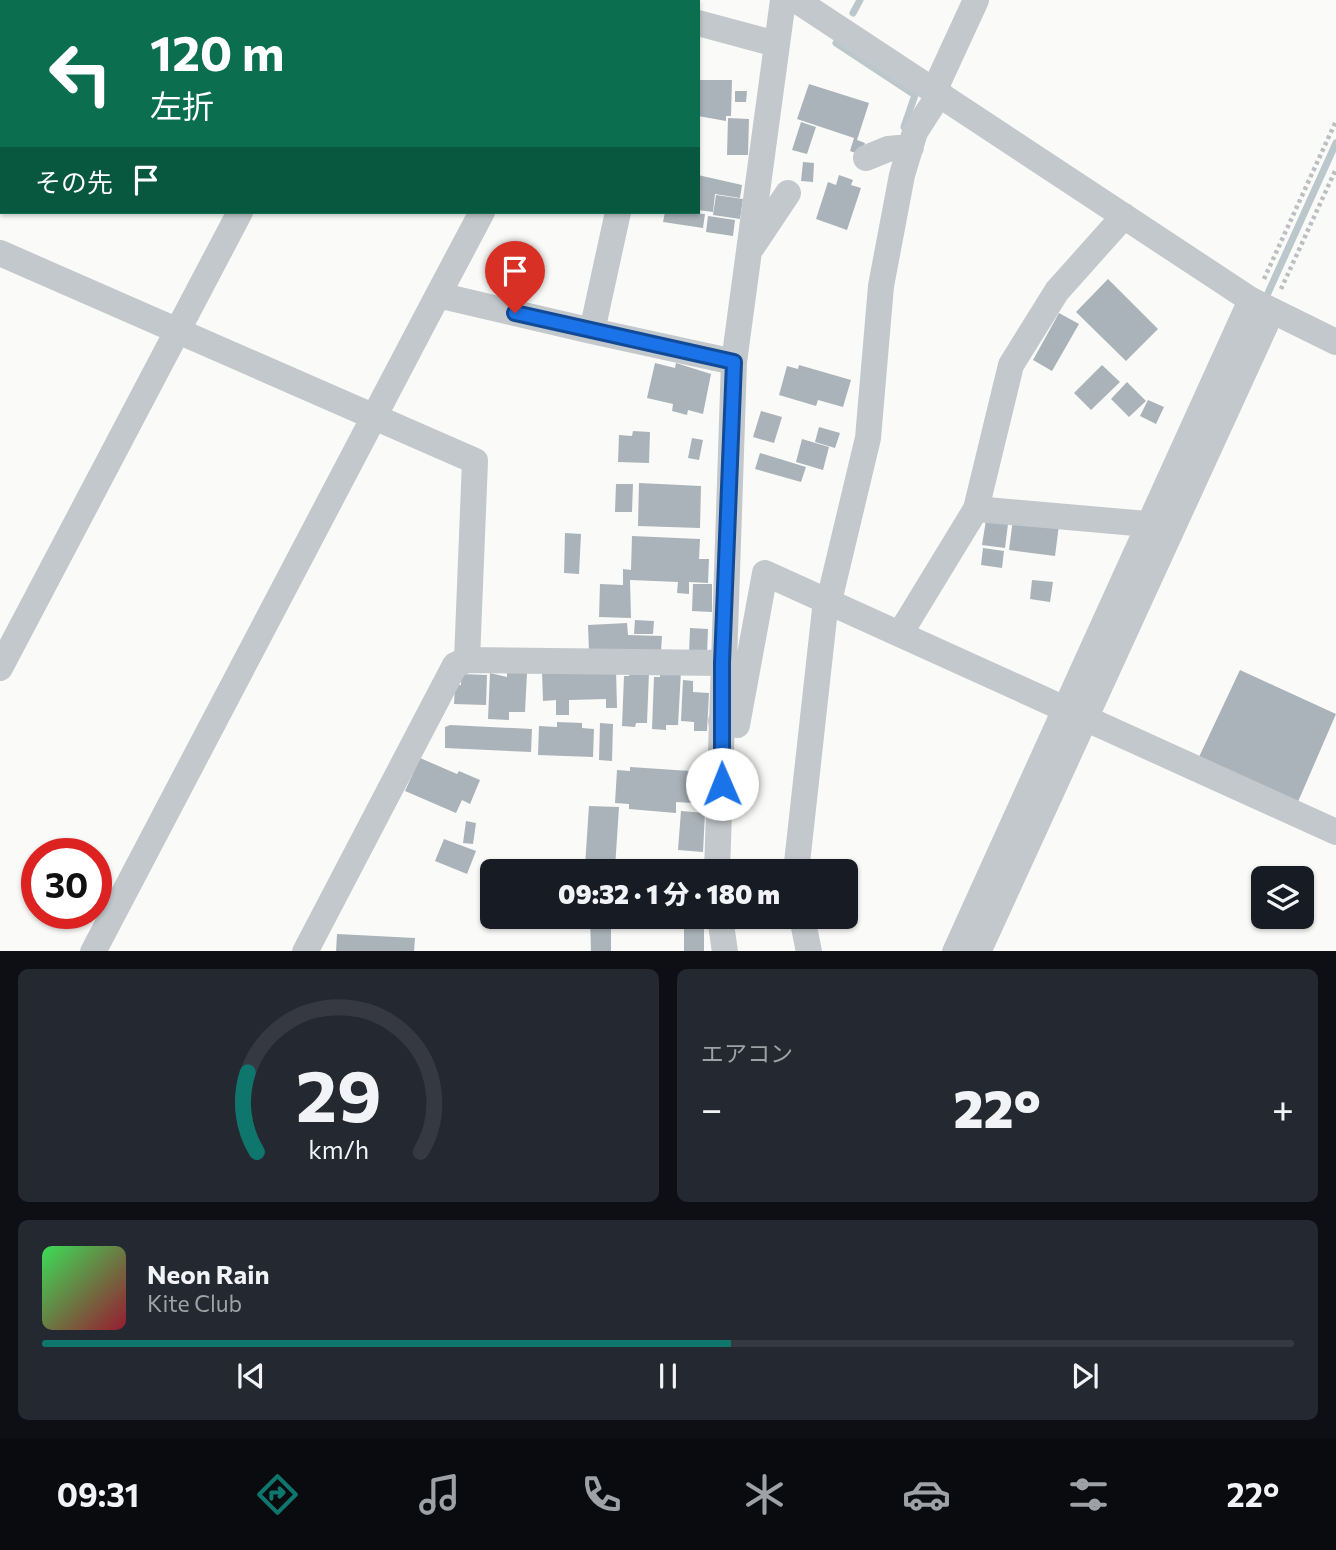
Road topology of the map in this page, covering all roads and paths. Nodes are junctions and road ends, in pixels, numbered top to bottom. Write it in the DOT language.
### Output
graph roads {
  1 [pos="783,0"];
  2 [pos="796,0"];
  3 [pos="976,0"];
  4 [pos="700,24"];
  5 [pos="776,44"];
  6 [pos="937,91"];
  7 [pos="1336,121"];
  8 [pos="911,147"];
  9 [pos="866,158"];
  10 [pos="1336,169"];
  11 [pos="788,193"];
  12 [pos="239,214"];
  13 [pos="481,214"];
  14 [pos="618,214"];
  15 [pos="1124,216"];
  16 [pos="748,252"];
  17 [pos="0,253"];
  18 [pos="438,295"];
  19 [pos="1259,305"];
  20 [pos="177,330"];
  21 [pos="592,331"];
  22 [pos="1336,342"];
  23 [pos="734,362"];
  24 [pos="374,417"];
  25 [pos="976,509"];
  26 [pos="1147,524"];
  27 [pos="828,600"];
  28 [pos="901,632"];
  29 [pos="467,660"];
  30 [pos="722,663"];
  31 [pos="0,668"];
  32 [pos="1075,714"];
  33 [pos="721,721"];
  34 [pos="1336,832"];
  35 [pos="717,859"];
  36 [pos="798,859"];
  37 [pos="722,929"];
  38 [pos="804,929"];
  39 [pos="93,951"];
  40 [pos="305,951"];
  41 [pos="725,951"];
  42 [pos="808,951"];
  43 [pos="955,951"];
  44 [pos="978,951"];
  1 -- 5 [label="street"];
  2 -- 6 [label="street"];
  3 -- 6 [label="street"];
  4 -- 5 [label="street"];
  5 -- 16 [label="street"];
  6 -- 8 [label="street"];
  6 -- 15 [label="street"];
  7 -- 19 [label="path"];
  8 -- 9 [label="street"];
  8 -- 27 [label="street"];
  10 -- 19 [label="path"];
  11 -- 16 [label="street"];
  12 -- 20 [label="street"];
  13 -- 18 [label="street"];
  14 -- 21 [label="street"];
  15 -- 19 [label="street"];
  15 -- 25 [label="street"];
  16 -- 23 [label="street"];
  17 -- 20 [label="street"];
  18 -- 21 [label="street"];
  18 -- 24 [label="street"];
  19 -- 22 [label="street"];
  19 -- 26 [label="street"];
  19 -- 32 [label="street"];
  20 -- 24 [label="street"];
  20 -- 31 [label="street"];
  21 -- 23 [label="street"];
  23 -- 30 [label="street"];
  24 -- 29 [label="street"];
  24 -- 39 [label="street"];
  25 -- 26 [label="street"];
  25 -- 28 [label="street"];
  26 -- 32 [label="street"];
  27 -- 28 [label="street"];
  27 -- 33 [label="street"];
  27 -- 36 [label="street"];
  28 -- 32 [label="street"];
  29 -- 30 [label="street"];
  29 -- 40 [label="street"];
  30 -- 33 [label="street"];
  32 -- 34 [label="street"];
  32 -- 43 [label="street"];
  32 -- 44 [label="street"];
  33 -- 35 [label="street"];
  37 -- 41 [label="street"];
  38 -- 42 [label="street"];
}
